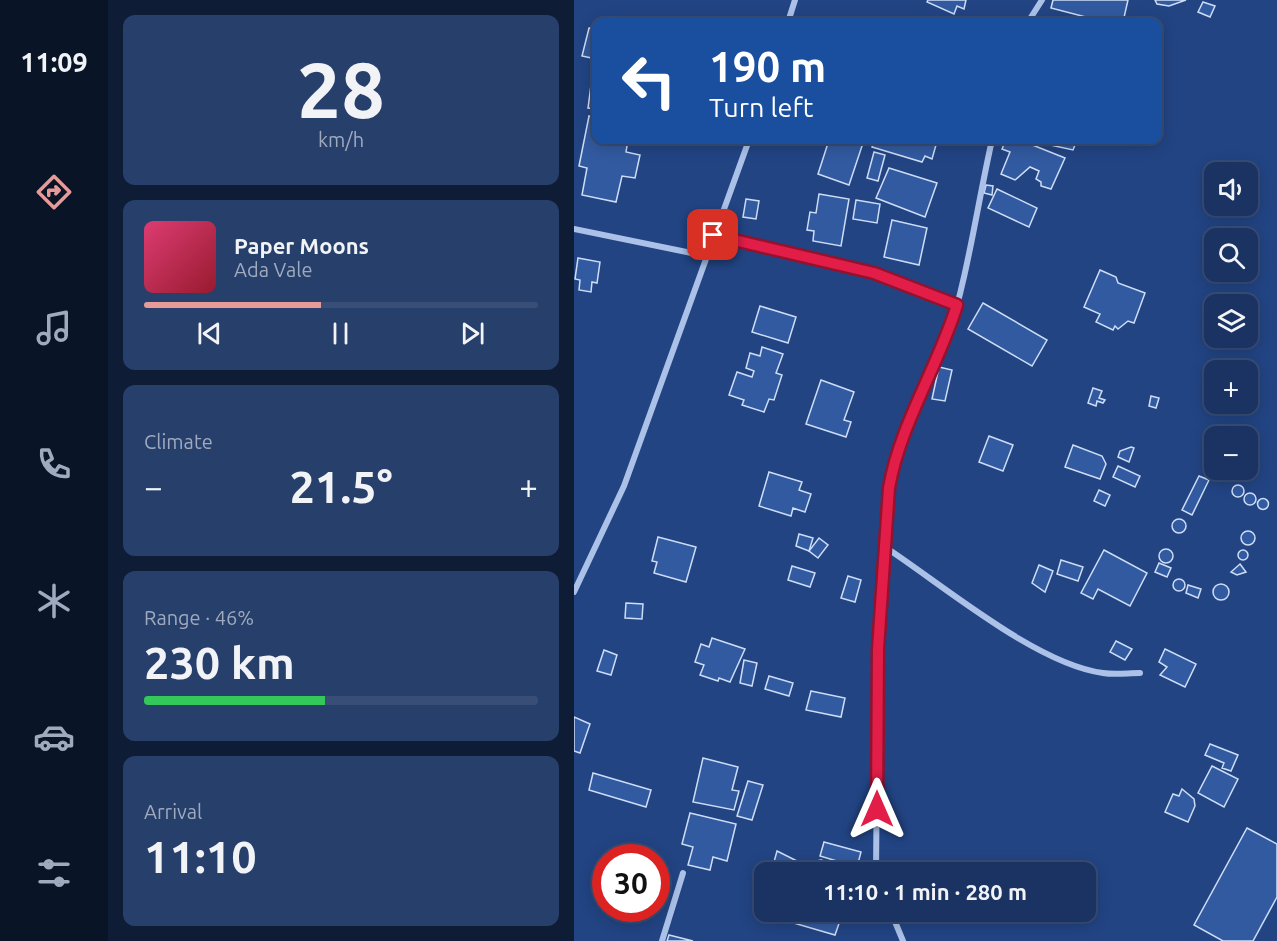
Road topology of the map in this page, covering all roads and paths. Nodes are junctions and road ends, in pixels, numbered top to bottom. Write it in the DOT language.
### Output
graph roads {
  1 [pos="795,0"];
  2 [pos="1042,0"];
  3 [pos="789,18"];
  4 [pos="1031,18"];
  5 [pos="747,144"];
  6 [pos="991,144"];
  7 [pos="574,229"];
  8 [pos="713,235"];
  9 [pos="706,256"];
  10 [pos="957,305"];
  11 [pos="885,548"];
  12 [pos="574,592"];
  13 [pos="1140,673"];
  14 [pos="876,862"];
  15 [pos="684,873"];
  16 [pos="895,922"];
  17 [pos="662,941"];
  18 [pos="903,941"];
  1 -- 3 [label="street"];
  2 -- 4 [label="street"];
  5 -- 8 [label="street"];
  6 -- 10 [label="street"];
  7 -- 9 [label="street"];
  8 -- 9 [label="street"];
  8 -- 10 [label="street"];
  9 -- 12 [label="street"];
  10 -- 11 [label="street"];
  11 -- 13 [label="street"];
  11 -- 14 [label="street"];
  15 -- 17 [label="street"];
  16 -- 18 [label="street"];
}
